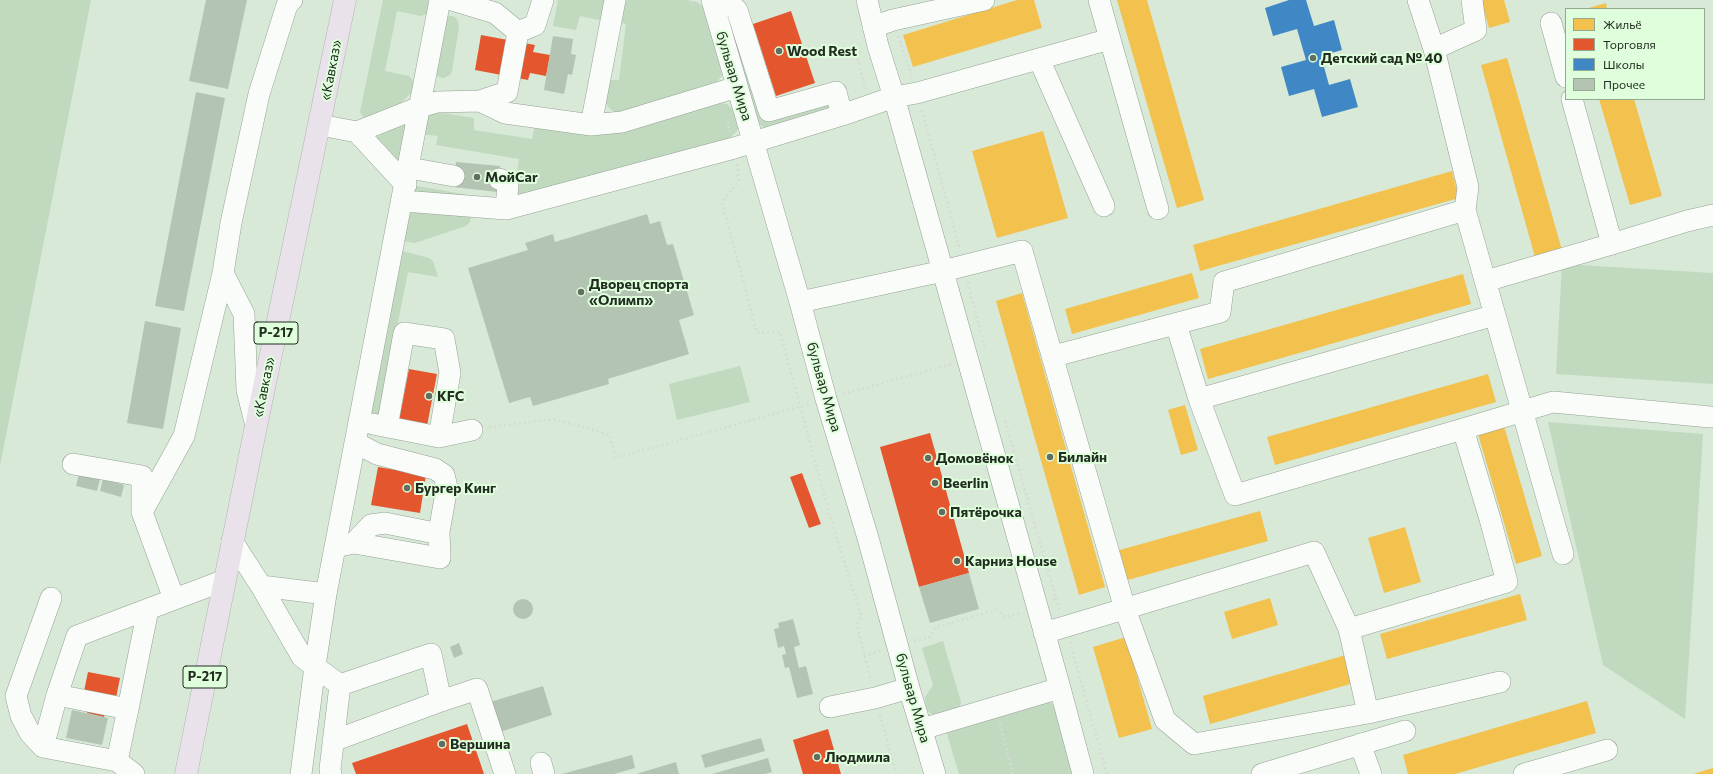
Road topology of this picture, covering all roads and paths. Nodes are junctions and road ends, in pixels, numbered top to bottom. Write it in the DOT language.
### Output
graph roads {
  1 [pos="292,0"];
  2 [pos="345,0"];
  3 [pos="440,0"];
  4 [pos="452,0"];
  5 [pos="543,0"];
  6 [pos="615,0"];
  7 [pos="690,0"];
  8 [pos="867,0"];
  9 [pos="982,0"];
  10 [pos="1100,0"];
  11 [pos="1418,0"];
  12 [pos="1472,0"];
  13 [pos="709,2"];
  14 [pos="731,5"];
  15 [pos="894,20"];
  16 [pos="1551,23"];
  17 [pos="873,27"];
  18 [pos="518,32"];
  19 [pos="1110,40"];
  20 [pos="1434,49"];
  21 [pos="1039,59"];
  22 [pos="1565,73"];
  23 [pos="729,90"];
  24 [pos="917,92"];
  25 [pos="894,98"];
  26 [pos="1572,100"];
  27 [pos="480,101"];
  28 [pos="420,107"];
  29 [pos="842,115"];
  30 [pos="320,125"];
  31 [pos="591,125"];
  32 [pos="357,132"];
  33 [pos="744,145"];
  34 [pos="454,176"];
  35 [pos="499,179"];
  36 [pos="406,185"];
  37 [pos="1104,206"];
  38 [pos="506,209"];
  39 [pos="1158,209"];
  40 [pos="1465,210"];
  41 [pos="1713,215"];
  42 [pos="1612,244"];
  43 [pos="964,265"];
  44 [pos="943,271"];
  45 [pos="223,273"];
  46 [pos="1486,282"];
  47 [pos="800,302"];
  48 [pos="1495,315"];
  49 [pos="1176,324"];
  50 [pos="976,356"];
  51 [pos="1054,356"];
  52 [pos="826,399"];
  53 [pos="1199,399"];
  54 [pos="799,408"];
  55 [pos="1523,411"];
  56 [pos="1003,414"];
  57 [pos="1710,417"];
  58 [pos="359,421"];
  59 [pos="256,426"];
  60 [pos="386,427"];
  61 [pos="1463,429"];
  62 [pos="472,430"];
  63 [pos="439,437"];
  64 [pos="356,443"];
  65 [pos="72,464"];
  66 [pos="142,512"];
  67 [pos="440,525"];
  68 [pos="232,541"];
  69 [pos="345,545"];
  70 [pos="1563,554"];
  71 [pos="225,580"];
  72 [pos="261,586"];
  73 [pos="326,594"];
  74 [pos="50,598"];
  75 [pos="1056,598"];
  76 [pos="174,599"];
  77 [pos="148,609"];
  78 [pos="1037,609"];
  79 [pos="1125,609"];
  80 [pos="1065,626"];
  81 [pos="1349,629"];
  82 [pos="1044,633"];
  83 [pos="898,646"];
  84 [pos="864,656"];
  85 [pos="315,666"];
  86 [pos="1500,682"];
  87 [pos="340,685"];
  88 [pos="909,688"];
  89 [pos="1060,688"];
  90 [pos="57,695"];
  91 [pos="875,698"];
  92 [pos="441,701"];
  93 [pos="830,707"];
  94 [pos="995,707"];
  95 [pos="128,709"];
  96 [pos="1368,713"];
  97 [pos="922,729"];
  98 [pos="1404,731"];
  99 [pos="333,741"];
  100 [pos="1360,744"];
  101 [pos="43,747"];
  102 [pos="1607,750"];
  103 [pos="117,761"];
  104 [pos="330,772"];
  105 [pos="134,774"];
  106 [pos="186,774"];
  107 [pos="301,774"];
  108 [pos="505,774"];
  109 [pos="896,774"];
  110 [pos="935,774"];
  111 [pos="1013,774"];
  112 [pos="1082,774"];
  113 [pos="1107,774"];
  114 [pos="1262,774"];
  115 [pos="1371,774"];
  116 [pos="1524,774"];
  1 -- 45 [label="street"];
  2 -- 30 [label="highway, «Кавказ» / Р-217"];
  3 -- 28 [label="street"];
  4 -- 18 [label="street"];
  5 -- 18 [label="street"];
  6 -- 31 [label="street"];
  7 -- 13 [label="path"];
  8 -- 17 [label="street"];
  9 -- 15 [label="street"];
  10 -- 19 [label="street"];
  11 -- 20 [label="street"];
  12 -- 20 [label="street"];
  13 -- 23 [label="street, бульвар Мира"];
  14 -- 29 [label="street"];
  15 -- 17 [label="street"];
  15 -- 24 [label="path"];
  16 -- 22 [label="street"];
  17 -- 25 [label="street"];
  18 -- 27 [label="street"];
  19 -- 21 [label="street"];
  19 -- 39 [label="street"];
  20 -- 40 [label="street"];
  21 -- 24 [label="street"];
  21 -- 37 [label="street"];
  23 -- 31 [label="street"];
  23 -- 33 [label="street, бульвар Мира"];
  23 -- 33 [label="path"];
  24 -- 25 [label="street"];
  24 -- 43 [label="path"];
  25 -- 29 [label="street"];
  25 -- 44 [label="street"];
  26 -- 42 [label="street"];
  27 -- 28 [label="street"];
  27 -- 31 [label="street"];
  28 -- 32 [label="street"];
  28 -- 36 [label="street"];
  29 -- 33 [label="street"];
  30 -- 32 [label="street"];
  30 -- 59 [label="highway, «Кавказ» / Р-217"];
  32 -- 36 [label="street"];
  33 -- 38 [label="street"];
  33 -- 47 [label="street, бульвар Мира"];
  33 -- 54 [label="path"];
  34 -- 36 [label="street"];
  35 -- 38 [label="street"];
  36 -- 38 [label="street"];
  36 -- 58 [label="street"];
  40 -- 46 [label="street"];
  40 -- 49 [label="street"];
  41 -- 42 [label="street"];
  42 -- 46 [label="street"];
  43 -- 44 [label="street"];
  43 -- 50 [label="path"];
  43 -- 51 [label="street"];
  44 -- 47 [label="street"];
  44 -- 50 [label="street"];
  45 -- 59 [label="street"];
  45 -- 66 [label="street"];
  46 -- 48 [label="street"];
  47 -- 52 [label="street, бульвар Мира"];
  48 -- 53 [label="street"];
  48 -- 55 [label="street"];
  49 -- 51 [label="street"];
  49 -- 53 [label="street"];
  50 -- 52 [label="path"];
  50 -- 78 [label="street"];
  51 -- 79 [label="street"];
  52 -- 54 [label="path"];
  52 -- 83 [label="street, бульвар Мира"];
  53 -- 61 [label="street"];
  54 -- 62 [label="path"];
  54 -- 84 [label="path"];
  55 -- 57 [label="street"];
  55 -- 61 [label="street"];
  55 -- 70 [label="street"];
  56 -- 75 [label="path"];
  58 -- 60 [label="street"];
  58 -- 64 [label="street"];
  59 -- 68 [label="highway, «Кавказ» / Р-217"];
  60 -- 63 [label="street"];
  60 -- 63 [label="street"];
  61 -- 81 [label="street"];
  62 -- 63 [label="street"];
  64 -- 67 [label="street"];
  64 -- 69 [label="street"];
  65 -- 66 [label="street"];
  66 -- 76 [label="street"];
  67 -- 69 [label="street"];
  67 -- 69 [label="street"];
  68 -- 71 [label="highway, «Кавказ» / Р-217"];
  68 -- 72 [label="street"];
  69 -- 73 [label="street"];
  71 -- 76 [label="street"];
  71 -- 106 [label="highway, «Кавказ» / Р-217"];
  72 -- 73 [label="street"];
  72 -- 85 [label="street"];
  73 -- 85 [label="street"];
  74 -- 101 [label="street"];
  75 -- 78 [label="path"];
  75 -- 80 [label="path"];
  76 -- 77 [label="street"];
  77 -- 90 [label="street"];
  77 -- 95 [label="street"];
  78 -- 82 [label="street"];
  78 -- 83 [label="path"];
  79 -- 80 [label="street"];
  79 -- 81 [label="street"];
  79 -- 96 [label="street"];
  80 -- 82 [label="street"];
  80 -- 113 [label="path"];
  81 -- 96 [label="street"];
  82 -- 89 [label="street"];
  83 -- 84 [label="path"];
  83 -- 88 [label="street, бульвар Мира"];
  84 -- 91 [label="path"];
  85 -- 87 [label="street"];
  85 -- 107 [label="street"];
  86 -- 96 [label="street"];
  87 -- 92 [label="street"];
  87 -- 99 [label="street"];
  88 -- 91 [label="street"];
  88 -- 97 [label="street, бульвар Мира"];
  89 -- 94 [label="street"];
  89 -- 112 [label="street"];
  90 -- 95 [label="street"];
  90 -- 101 [label="street"];
  91 -- 93 [label="street"];
  91 -- 109 [label="path"];
  92 -- 99 [label="street"];
  92 -- 108 [label="street"];
  94 -- 97 [label="street"];
  94 -- 111 [label="path"];
  95 -- 103 [label="street"];
  97 -- 110 [label="street, бульвар Мира"];
  98 -- 100 [label="street"];
  99 -- 104 [label="street"];
  100 -- 114 [label="street"];
  100 -- 115 [label="street"];
  101 -- 103 [label="street"];
  102 -- 116 [label="street"];
  103 -- 105 [label="street"];
}
